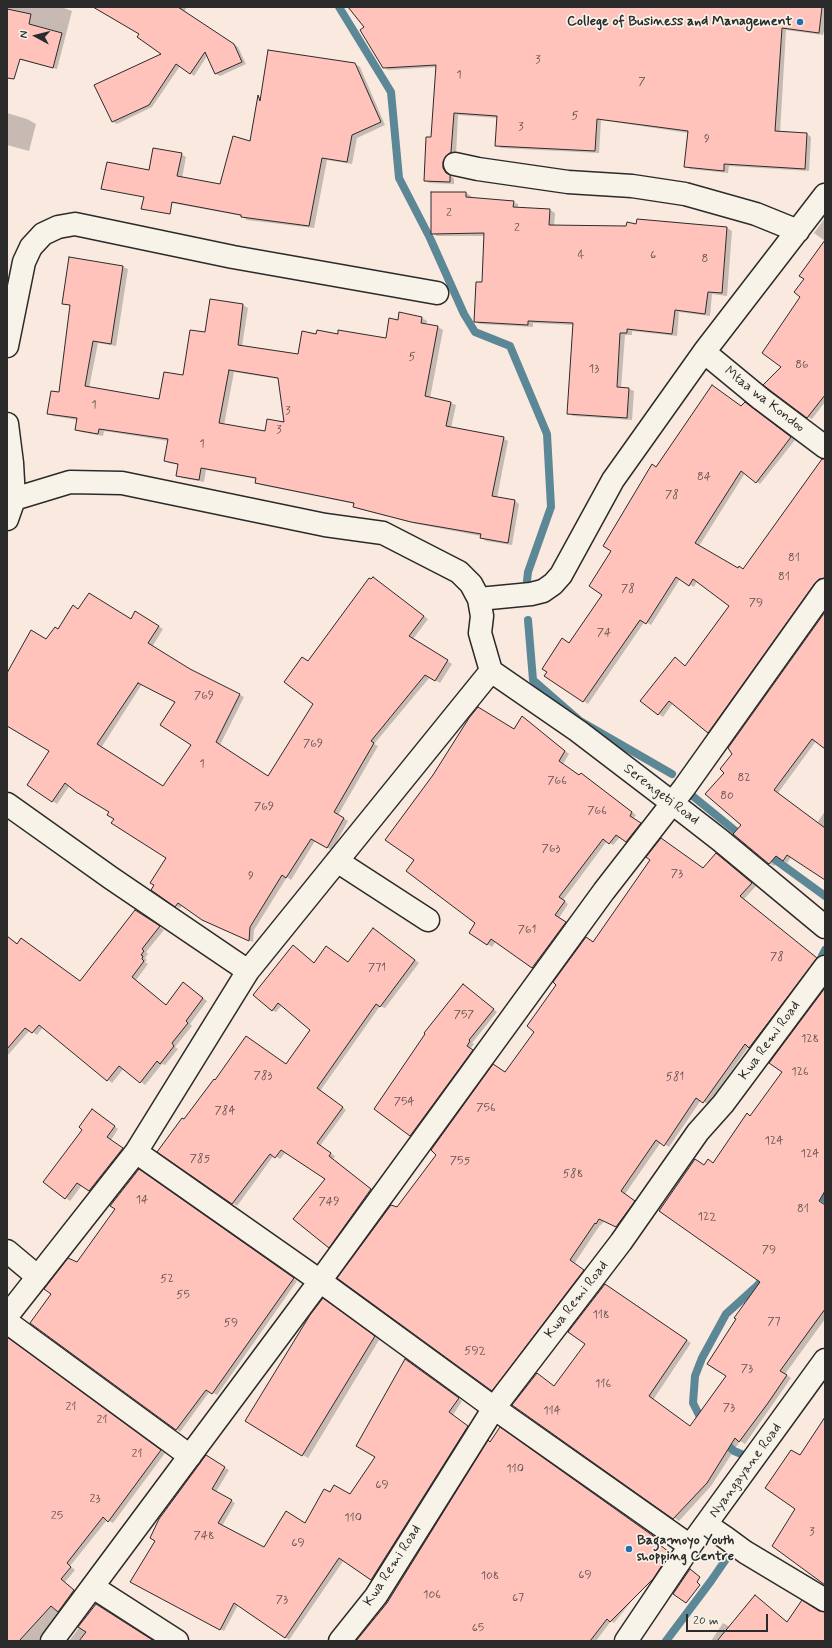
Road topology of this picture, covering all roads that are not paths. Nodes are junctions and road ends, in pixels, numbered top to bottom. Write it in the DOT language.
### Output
graph roads {
  1 [pos="455,164"];
  2 [pos="825,195"];
  3 [pos="798,231"];
  4 [pos="437,293"];
  5 [pos="7,346"];
  6 [pos="704,352"];
  7 [pos="7,424"];
  8 [pos="825,447"];
  9 [pos="10,509"];
  10 [pos="825,590"];
  11 [pos="479,599"];
  12 [pos="491,671"];
  13 [pos="671,802"];
  14 [pos="7,804"];
  15 [pos="337,861"];
  16 [pos="428,920"];
  17 [pos="825,927"];
  18 [pos="825,966"];
  19 [pos="248,971"];
  20 [pos="136,1152"];
  21 [pos="7,1251"];
  22 [pos="38,1277"];
  23 [pos="320,1281"];
  24 [pos="7,1316"];
  25 [pos="7,1322"];
  26 [pos="825,1360"];
  27 [pos="494,1408"];
  28 [pos="190,1456"];
  29 [pos="707,1525"];
  30 [pos="690,1546"];
  31 [pos="93,1587"];
  32 [pos="825,1600"];
  33 [pos="52,1641"];
  34 [pos="177,1641"];
  35 [pos="340,1641"];
  36 [pos="626,1641"];
  1 -- 3 [label="street"];
  2 -- 3 [label="street"];
  3 -- 6 [label="street"];
  4 -- 5 [label="street"];
  6 -- 8 [label="street, Mtaa wa Kondoo"];
  6 -- 11 [label="street"];
  7 -- 9 [label="street"];
  9 -- 11 [label="street"];
  10 -- 13 [label="street"];
  11 -- 12 [label="street"];
  12 -- 13 [label="street, Serengeti Road"];
  12 -- 15 [label="street"];
  13 -- 17 [label="street, Serengeti Road"];
  13 -- 23 [label="street"];
  14 -- 19 [label="street"];
  15 -- 16 [label="street"];
  15 -- 19 [label="street"];
  18 -- 27 [label="street, Kwa Remi Road"];
  19 -- 20 [label="street"];
  20 -- 22 [label="street"];
  20 -- 23 [label="street"];
  21 -- 22 [label="street"];
  22 -- 24 [label="street"];
  23 -- 27 [label="street"];
  23 -- 28 [label="street"];
  25 -- 28 [label="street"];
  26 -- 29 [label="street, Nyangayane Road"];
  27 -- 30 [label="street"];
  27 -- 35 [label="street, Kwa Remi Road"];
  28 -- 31 [label="street"];
  29 -- 30 [label="street, Nyangayane Road"];
  29 -- 32 [label="street"];
  30 -- 36 [label="street, Nyangayane Road"];
  31 -- 33 [label="street"];
  31 -- 34 [label="street"];
}
